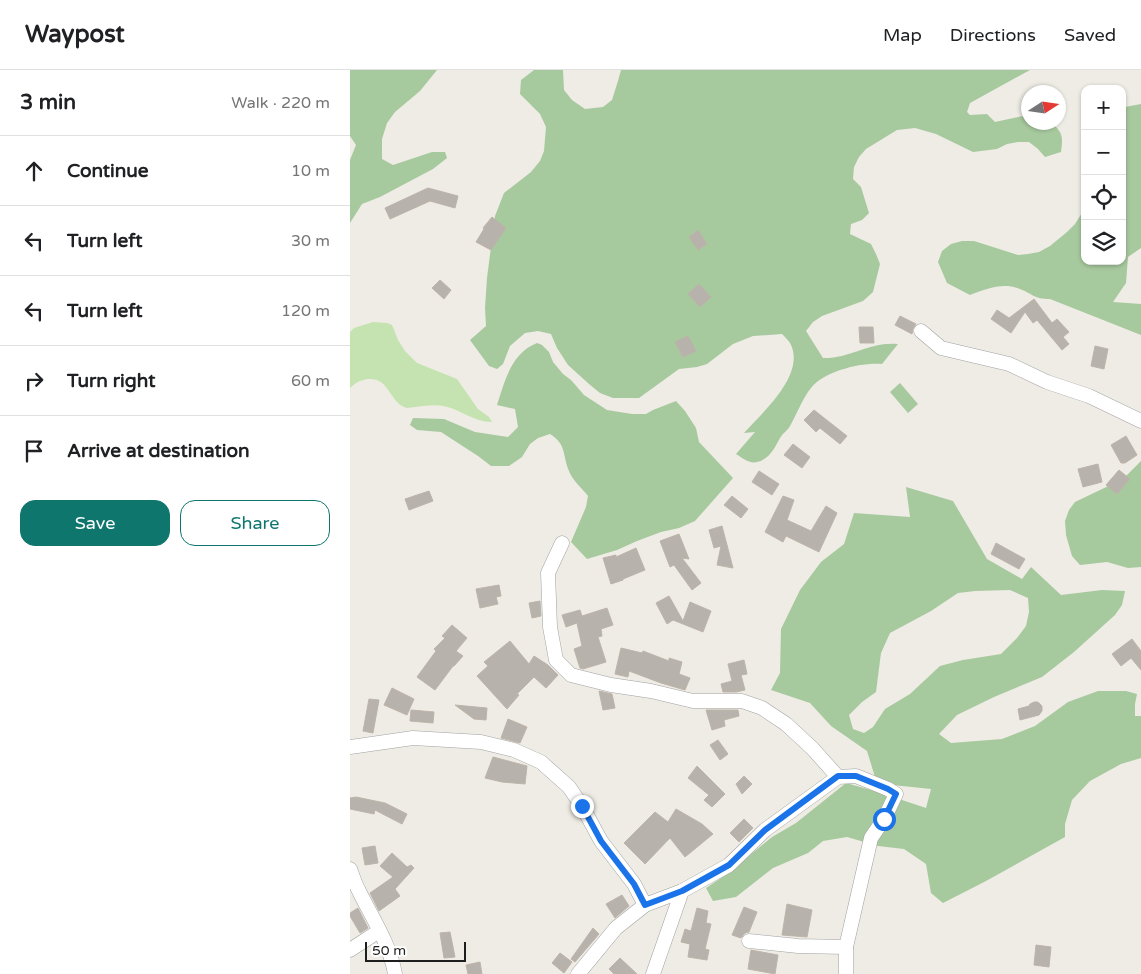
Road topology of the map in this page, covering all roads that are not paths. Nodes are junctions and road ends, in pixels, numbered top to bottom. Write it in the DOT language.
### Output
graph roads {
  1 [pos="921,331"];
  2 [pos="1141,421"];
  3 [pos="562,543"];
  4 [pos="350,747"];
  5 [pos="838,776"];
  6 [pos="350,869"];
  7 [pos="682,891"];
  8 [pos="645,905"];
  9 [pos="379,930"];
  10 [pos="749,941"];
  11 [pos="846,947"];
  12 [pos="350,950"];
  13 [pos="396,974"];
  14 [pos="578,974"];
  15 [pos="653,974"];
  16 [pos="846,974"];
  1 -- 2 [label="street"];
  3 -- 5 [label="street"];
  4 -- 8 [label="street"];
  5 -- 7 [label="street"];
  5 -- 11 [label="street"];
  6 -- 9 [label="street"];
  7 -- 8 [label="street"];
  7 -- 15 [label="street"];
  8 -- 14 [label="street"];
  9 -- 12 [label="street"];
  9 -- 13 [label="street"];
  10 -- 11 [label="street"];
  11 -- 16 [label="street"];
}
